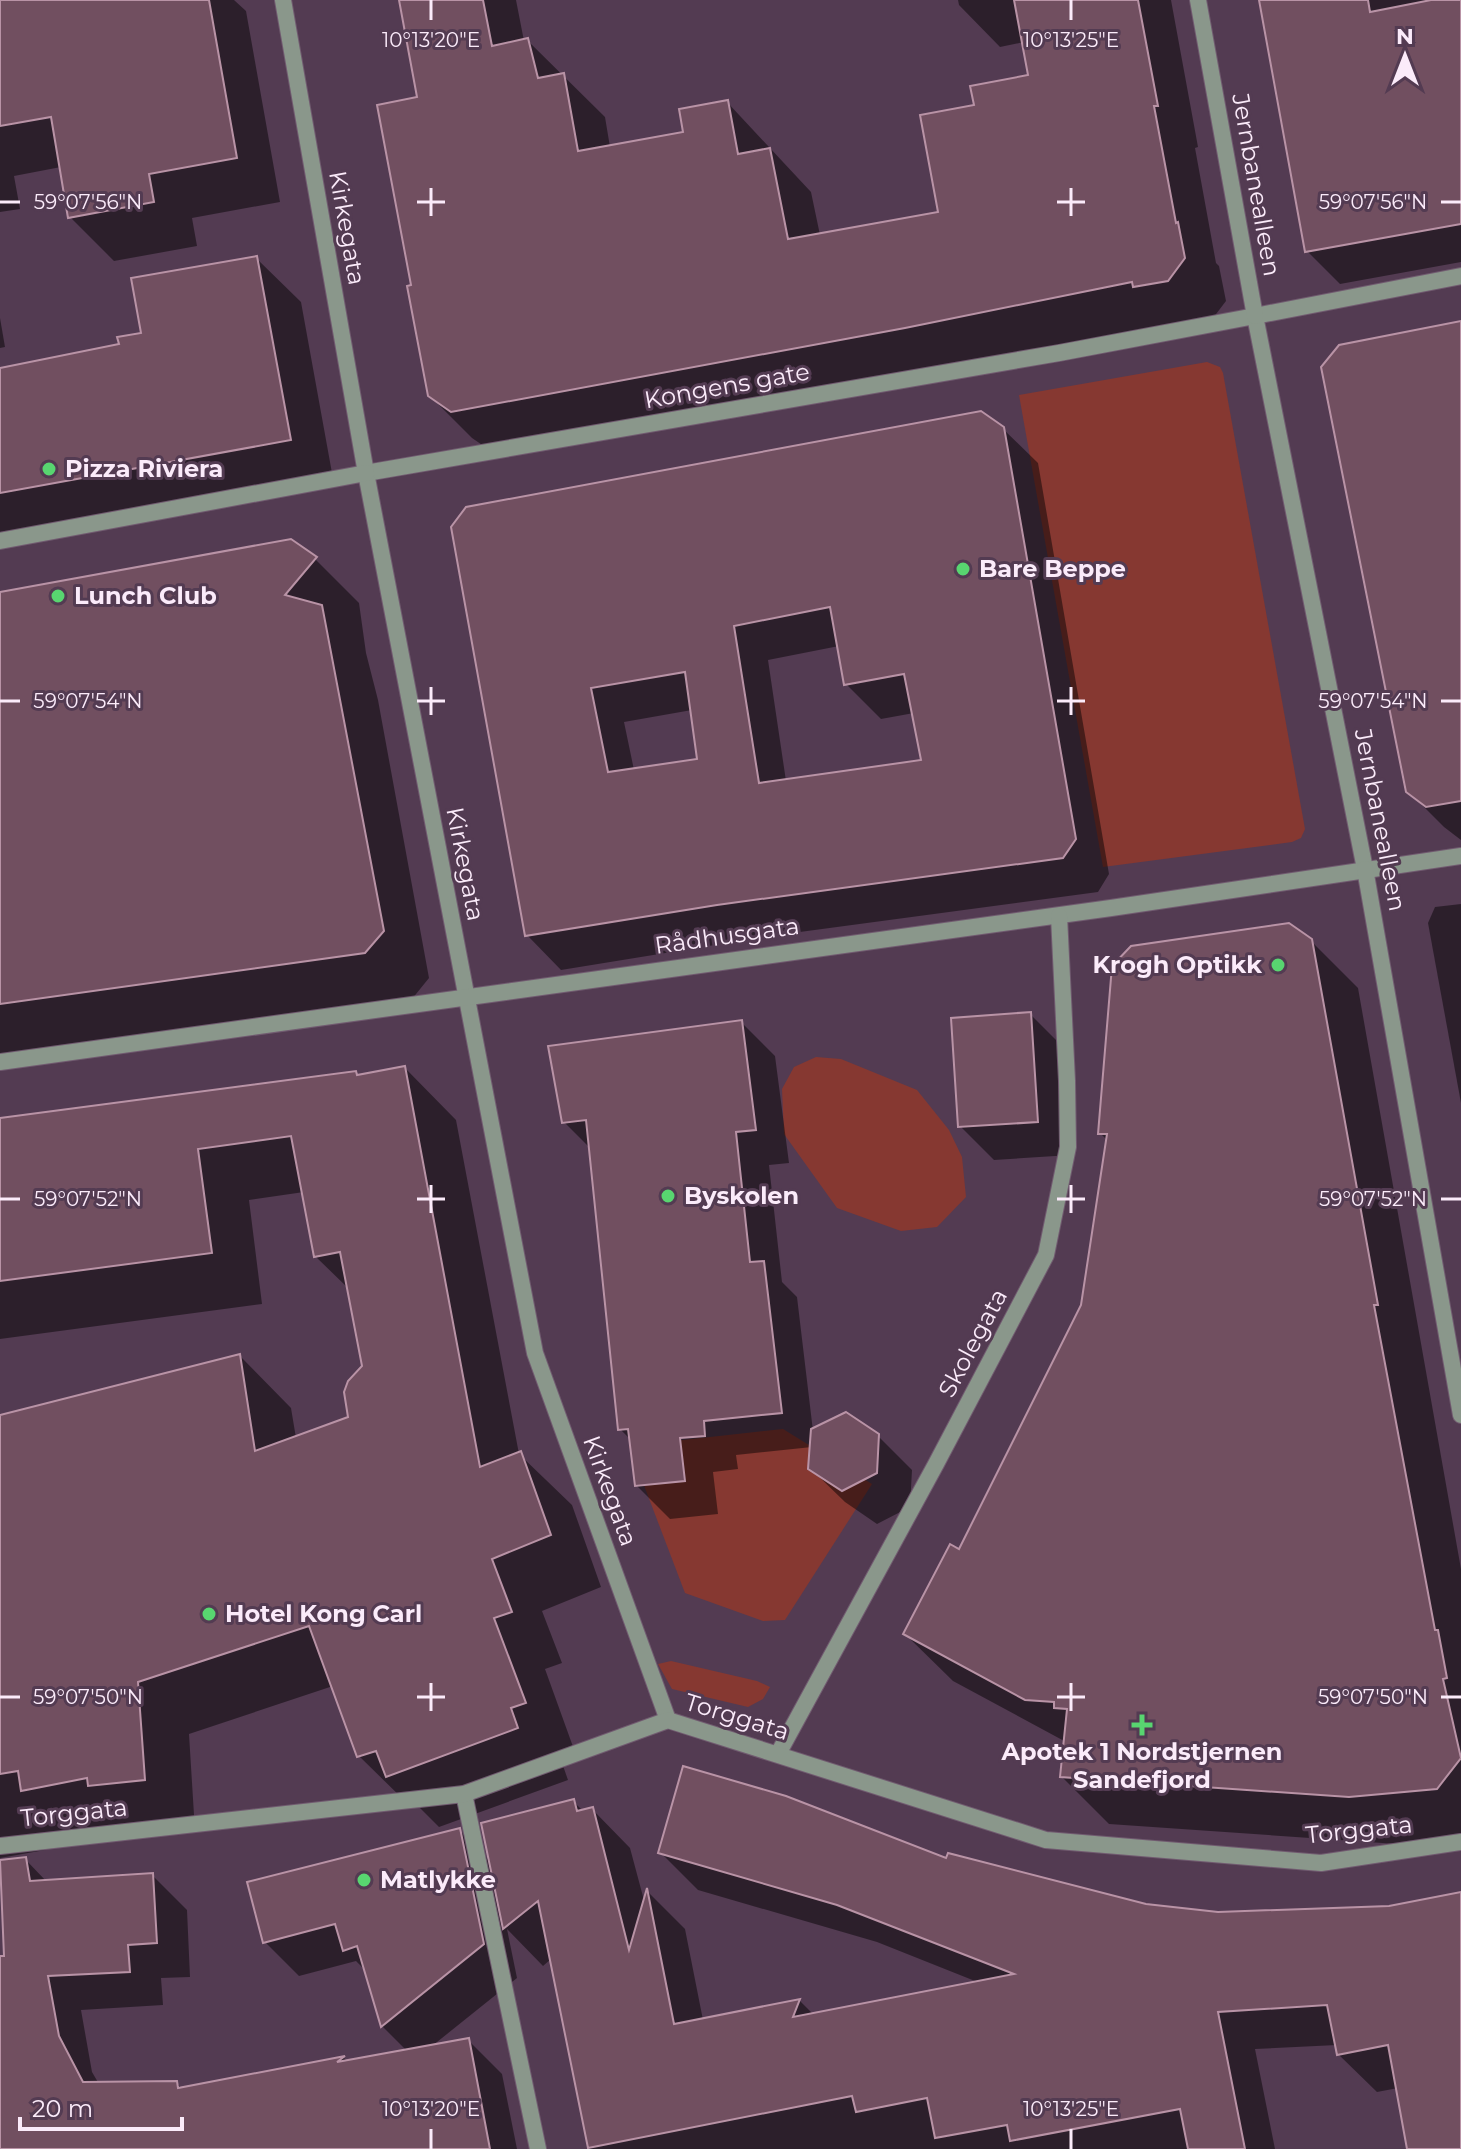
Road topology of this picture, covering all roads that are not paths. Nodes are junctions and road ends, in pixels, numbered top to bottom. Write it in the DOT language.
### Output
graph roads {
  1 [pos="283,0"];
  2 [pos="1198,0"];
  3 [pos="1461,276"];
  4 [pos="1255,316"];
  5 [pos="366,473"];
  6 [pos="0,541"];
  7 [pos="1461,856"];
  8 [pos="1365,869"];
  9 [pos="1059,916"];
  10 [pos="466,996"];
  11 [pos="0,1062"];
  12 [pos="1461,1415"];
  13 [pos="668,1720"];
  14 [pos="778,1754"];
  15 [pos="464,1794"];
  16 [pos="1461,1842"];
  17 [pos="0,1846"];
  18 [pos="538,2149"];
  1 -- 5 [label="street, Kirkegata"];
  2 -- 4 [label="street, Jernbanealleen"];
  3 -- 4 [label="street, Kongens gate"];
  4 -- 5 [label="street, Kongens gate"];
  4 -- 8 [label="street, Jernbanealleen"];
  5 -- 6 [label="street, Kongens gate"];
  5 -- 10 [label="street, Kirkegata"];
  7 -- 8 [label="street, Rådhusgata"];
  8 -- 9 [label="street, Rådhusgata"];
  8 -- 12 [label="street, Jernbanealleen"];
  9 -- 10 [label="street, Rådhusgata"];
  9 -- 14 [label="street, Skolegata"];
  10 -- 11 [label="street, Rådhusgata"];
  10 -- 13 [label="street, Kirkegata"];
  13 -- 14 [label="street, Torggata"];
  13 -- 15 [label="street, Torggata"];
  14 -- 16 [label="street, Torggata"];
  15 -- 17 [label="street, Torggata"];
  15 -- 18 [label="street"];
}
